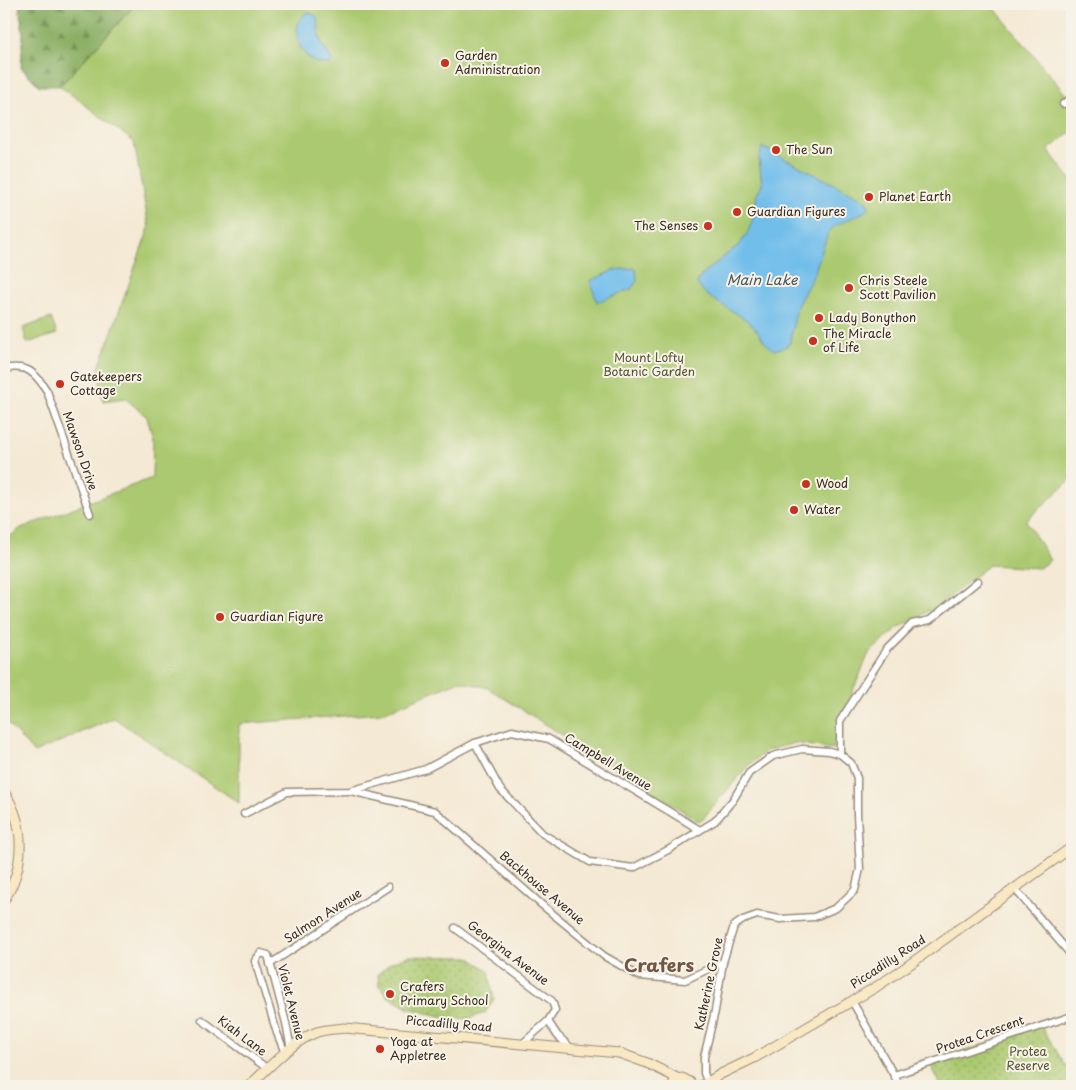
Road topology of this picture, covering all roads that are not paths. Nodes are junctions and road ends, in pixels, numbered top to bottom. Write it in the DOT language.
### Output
graph roads {
  1 [pos="1072,98"];
  2 [pos="1063,104"];
  3 [pos="4,369"];
  4 [pos="90,514"];
  5 [pos="978,581"];
  6 [pos="475,743"];
  7 [pos="840,754"];
  8 [pos="350,791"];
  9 [pos="4,792"];
  10 [pos="244,814"];
  11 [pos="700,830"];
  12 [pos="1072,847"];
  13 [pos="388,886"];
  14 [pos="1015,889"];
  15 [pos="4,900"];
  16 [pos="455,928"];
  17 [pos="1072,956"];
  18 [pos="723,962"];
  19 [pos="270,964"];
  20 [pos="852,1001"];
  21 [pos="1072,1016"];
  22 [pos="202,1020"];
  23 [pos="548,1021"];
  24 [pos="522,1044"];
  25 [pos="570,1048"];
  26 [pos="288,1051"];
  27 [pos="268,1069"];
  28 [pos="894,1075"];
  29 [pos="677,1082"];
  30 [pos="704,1084"];
  31 [pos="249,1086"];
  32 [pos="693,1086"];
  33 [pos="900,1086"];
  1 -- 2 [label="street"];
  3 -- 4 [label="street, Mawson Drive"];
  5 -- 7 [label="street"];
  6 -- 8 [label="street, Campbell Avenue"];
  6 -- 11 [label="street, Campbell Avenue"];
  6 -- 11 [label="street"];
  7 -- 11 [label="street"];
  7 -- 18 [label="street, Katherine Grove"];
  8 -- 10 [label="street, Campbell Avenue"];
  8 -- 18 [label="street, Backhouse Avenue"];
  9 -- 15 [label="main road"];
  12 -- 14 [label="main road, Piccadilly Road"];
  13 -- 19 [label="street, Salmon Avenue"];
  14 -- 17 [label="street"];
  14 -- 20 [label="main road, Piccadilly Road"];
  16 -- 23 [label="street, Georgina Avenue"];
  18 -- 30 [label="street, Katherine Grove"];
  19 -- 26 [label="street, Violet Avenue"];
  19 -- 26 [label="street, Violet Avenue"];
  20 -- 28 [label="street"];
  20 -- 30 [label="main road, Piccadilly Road"];
  21 -- 28 [label="street, Protea Crescent"];
  22 -- 27 [label="street, Kiah Lane"];
  23 -- 24 [label="street"];
  23 -- 25 [label="street"];
  24 -- 25 [label="main road, Piccadilly Road"];
  24 -- 26 [label="main road, Piccadilly Road"];
  25 -- 29 [label="main road, Piccadilly Road"];
  26 -- 27 [label="main road, Piccadilly Road"];
  27 -- 31 [label="main road, Piccadilly Road"];
  28 -- 33 [label="street"];
  29 -- 30 [label="main road"];
  29 -- 32 [label="main road, Piccadilly Road"];
}
